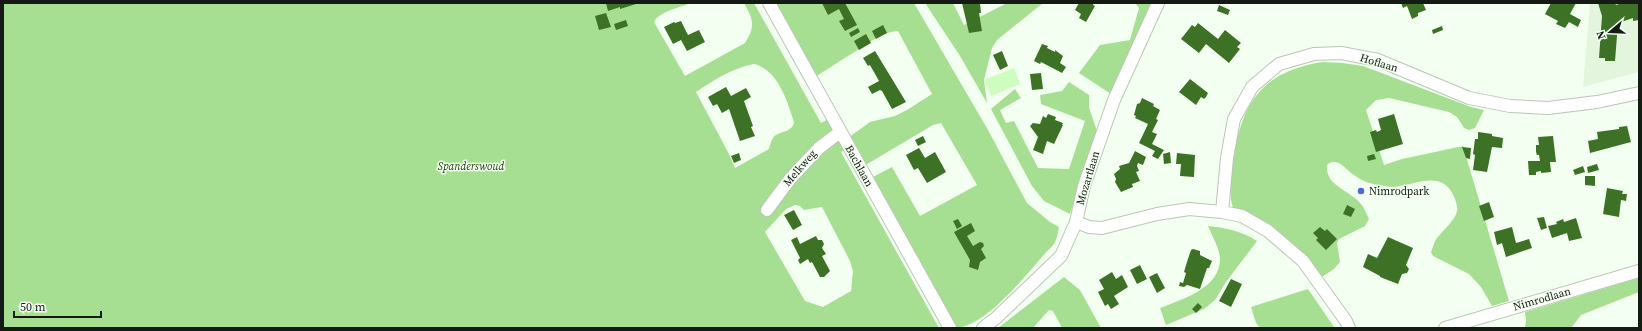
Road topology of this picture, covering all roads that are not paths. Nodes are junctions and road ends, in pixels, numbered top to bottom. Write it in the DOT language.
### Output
graph roads {
  1 [pos="769,3"];
  2 [pos="1158,3"];
  3 [pos="1639,93"];
  4 [pos="840,132"];
  5 [pos="767,210"];
  6 [pos="1222,212"];
  7 [pos="1076,222"];
  8 [pos="1639,270"];
  9 [pos="950,328"];
  10 [pos="983,328"];
  11 [pos="1349,328"];
  12 [pos="1445,328"];
  1 -- 4 [label="street, Bachlaan"];
  2 -- 7 [label="street, Mozartlaan"];
  3 -- 6 [label="street, Hoflaan"];
  4 -- 5 [label="street, Melkweg"];
  4 -- 9 [label="street, Bachlaan"];
  6 -- 7 [label="street"];
  6 -- 11 [label="street"];
  7 -- 10 [label="street, Mozartlaan"];
  8 -- 12 [label="street, Nimrodlaan"];
}
